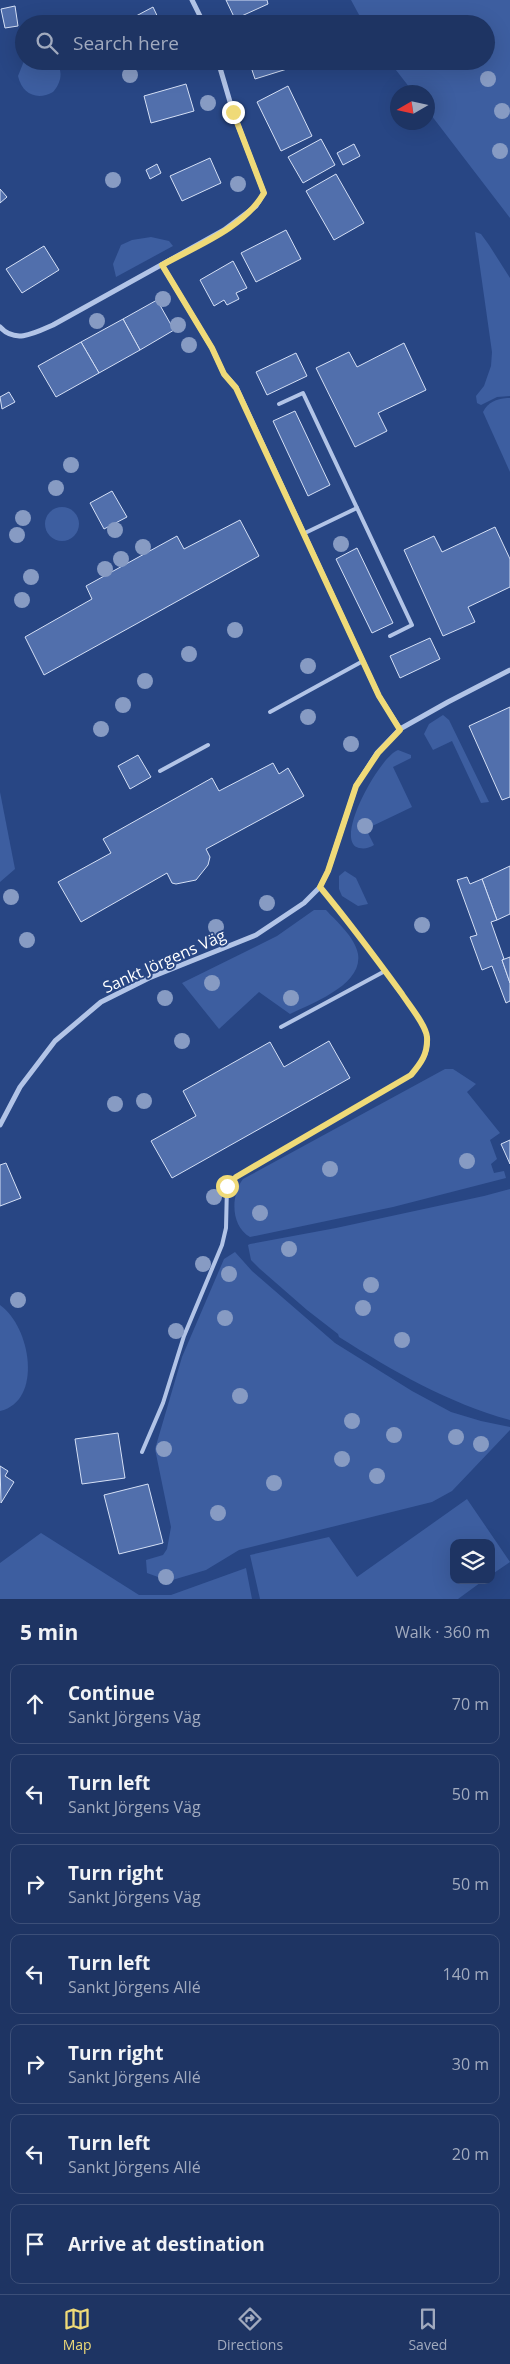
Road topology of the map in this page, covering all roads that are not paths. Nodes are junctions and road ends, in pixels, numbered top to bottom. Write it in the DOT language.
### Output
graph roads {
  1 [pos="192,0"];
  2 [pos="200,15"];
  3 [pos="221,70"];
  4 [pos="162,265"];
  5 [pos="0,327"];
  6 [pos="279,404"];
  7 [pos="357,508"];
  8 [pos="305,533"];
  9 [pos="390,636"];
  10 [pos="363,661"];
  11 [pos="510,670"];
  12 [pos="270,712"];
  13 [pos="400,730"];
  14 [pos="208,745"];
  15 [pos="160,771"];
  16 [pos="320,887"];
  17 [pos="385,971"];
  18 [pos="281,1028"];
  19 [pos="0,1124"];
  20 [pos="142,1452"];
  1 -- 2 [label="street"];
  3 -- 4 [label="street"];
  4 -- 5 [label="street"];
  4 -- 8 [label="street"];
  6 -- 7 [label="lane"];
  7 -- 8 [label="lane"];
  7 -- 9 [label="lane"];
  8 -- 10 [label="street"];
  10 -- 12 [label="lane"];
  10 -- 13 [label="street"];
  11 -- 13 [label="street, Sankt Jörgens Väg"];
  13 -- 16 [label="street, Sankt Jörgens Väg"];
  14 -- 15 [label="lane"];
  16 -- 17 [label="lane"];
  16 -- 19 [label="street, Sankt Jörgens Väg"];
  17 -- 18 [label="lane"];
  17 -- 20 [label="lane"];
}
